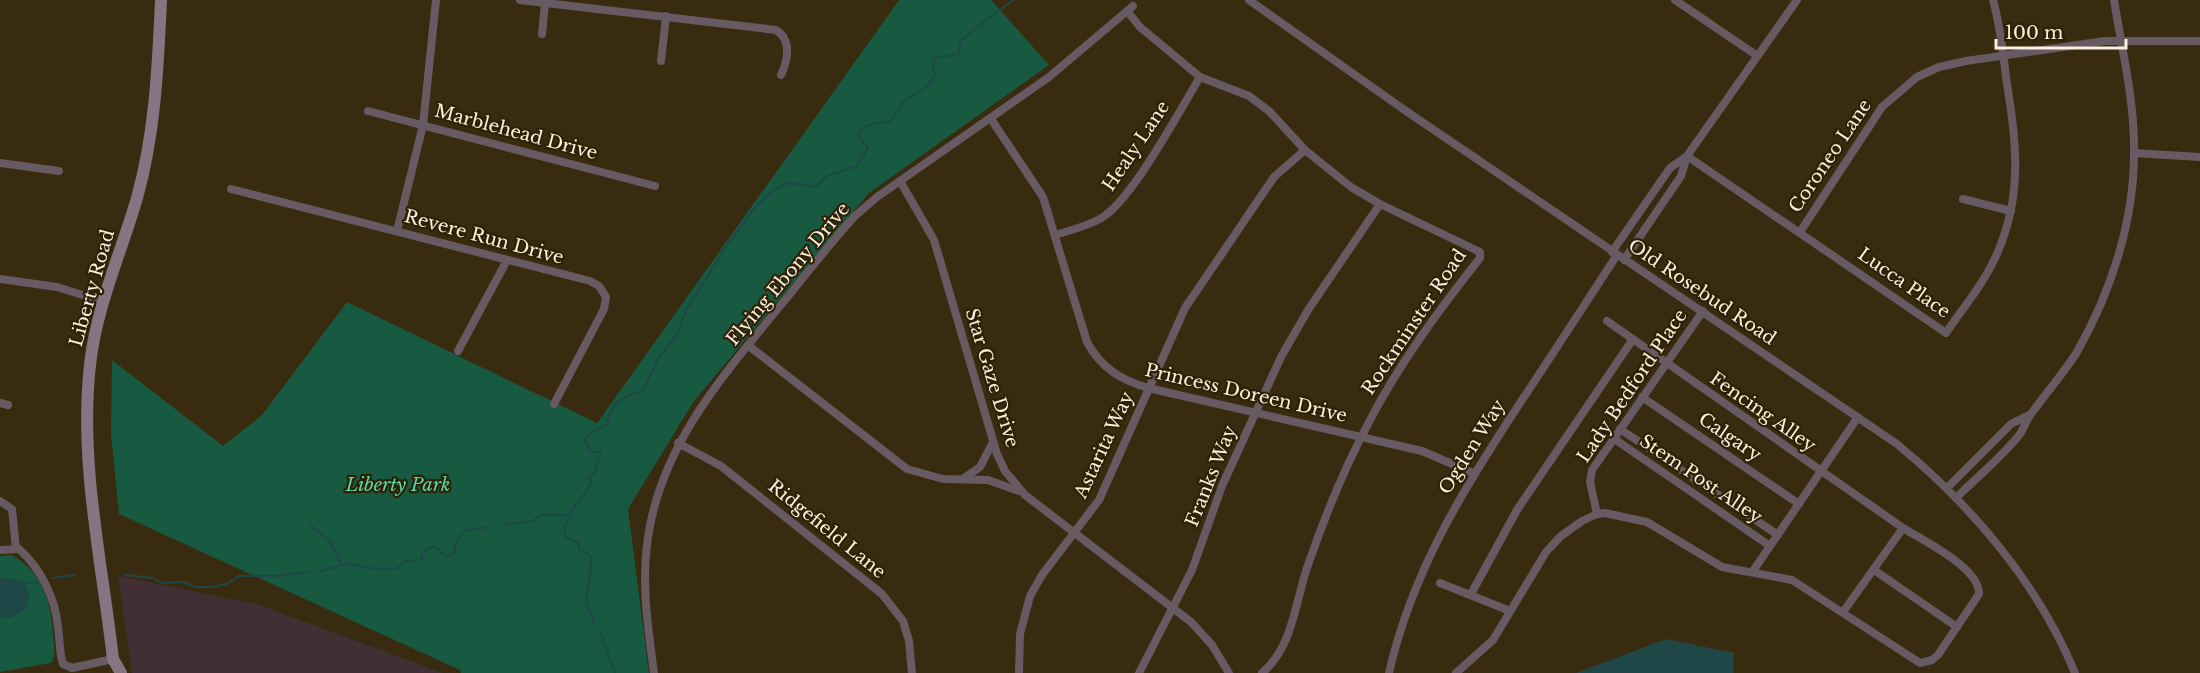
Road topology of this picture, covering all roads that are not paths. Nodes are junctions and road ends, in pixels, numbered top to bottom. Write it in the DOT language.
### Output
graph roads {
  1 [pos="160,0"];
  2 [pos="436,0"];
  3 [pos="520,0"];
  4 [pos="1249,0"];
  5 [pos="1675,0"];
  6 [pos="1797,0"];
  7 [pos="1993,0"];
  8 [pos="2114,0"];
  9 [pos="545,3"];
  10 [pos="1130,9"];
  11 [pos="666,16"];
  12 [pos="542,33"];
  13 [pos="2121,40"];
  14 [pos="2200,41"];
  15 [pos="1756,55"];
  16 [pos="2003,56"];
  17 [pos="661,61"];
  18 [pos="782,75"];
  19 [pos="1200,77"];
  20 [pos="369,111"];
  21 [pos="991,119"];
  22 [pos="423,125"];
  23 [pos="1305,150"];
  24 [pos="2134,153"];
  25 [pos="1687,156"];
  26 [pos="2200,157"];
  27 [pos="0,164"];
  28 [pos="59,171"];
  29 [pos="900,181"];
  30 [pos="654,186"];
  31 [pos="231,189"];
  32 [pos="1963,199"];
  33 [pos="1380,204"];
  34 [pos="2011,211"];
  35 [pos="397,231"];
  36 [pos="1800,232"];
  37 [pos="1055,235"];
  38 [pos="1618,256"];
  39 [pos="506,262"];
  40 [pos="0,279"];
  41 [pos="105,302"];
  42 [pos="1702,311"];
  43 [pos="1607,321"];
  44 [pos="1634,339"];
  45 [pos="749,346"];
  46 [pos="458,351"];
  47 [pos="1664,363"];
  48 [pos="1148,388"];
  49 [pos="1642,397"];
  50 [pos="554,404"];
  51 [pos="1255,413"];
  52 [pos="2030,415"];
  53 [pos="1858,417"];
  54 [pos="1620,429"];
  55 [pos="1362,438"];
  56 [pos="1613,438"];
  57 [pos="678,442"];
  58 [pos="993,442"];
  59 [pos="1821,471"];
  60 [pos="1473,473"];
  61 [pos="962,479"];
  62 [pos="1947,488"];
  63 [pos="1022,492"];
  64 [pos="1956,498"];
  65 [pos="0,501"];
  66 [pos="1799,504"];
  67 [pos="1597,514"];
  68 [pos="1903,528"];
  69 [pos="1075,532"];
  70 [pos="1778,535"];
  71 [pos="1770,546"];
  72 [pos="16,549"];
  73 [pos="0,550"];
  74 [pos="1874,570"];
  75 [pos="1753,571"];
  76 [pos="1440,583"];
  77 [pos="1471,594"];
  78 [pos="1172,606"];
  79 [pos="1510,611"];
  80 [pos="1843,612"];
  81 [pos="1957,627"];
  82 [pos="113,659"];
  83 [pos="109,673"];
  84 [pos="121,673"];
  85 [pos="654,673"];
  86 [pos="912,673"];
  87 [pos="1019,673"];
  88 [pos="1139,673"];
  89 [pos="1229,673"];
  90 [pos="1262,673"];
  91 [pos="1389,673"];
  92 [pos="1456,673"];
  93 [pos="2074,673"];
  1 -- 41 [label="main road, Liberty Road"];
  2 -- 22 [label="street"];
  3 -- 9 [label="street"];
  4 -- 38 [label="street, Old Rosebud Road"];
  5 -- 15 [label="street"];
  6 -- 15 [label="street"];
  7 -- 16 [label="street, Lucca Place"];
  8 -- 13 [label="street"];
  9 -- 11 [label="street"];
  9 -- 12 [label="street"];
  10 -- 19 [label="street, Rockminster Road"];
  10 -- 21 [label="street, Flying Ebony Drive"];
  11 -- 17 [label="street"];
  11 -- 18 [label="street"];
  13 -- 14 [label="street, Coroneo Lane"];
  13 -- 16 [label="street, Coroneo Lane"];
  13 -- 24 [label="street"];
  15 -- 25 [label="street"];
  16 -- 34 [label="street, Lucca Place"];
  16 -- 36 [label="street, Coroneo Lane"];
  19 -- 23 [label="street, Rockminster Road"];
  19 -- 37 [label="street, Healy Lane"];
  20 -- 22 [label="street, Marblehead Drive"];
  21 -- 29 [label="street, Flying Ebony Drive"];
  21 -- 37 [label="street, Princess Doreen Drive"];
  22 -- 30 [label="street, Marblehead Drive"];
  22 -- 35 [label="street"];
  23 -- 33 [label="street, Rockminster Road"];
  23 -- 48 [label="street, Astarita Way"];
  24 -- 26 [label="street"];
  24 -- 52 [label="street"];
  25 -- 36 [label="street, Lucca Place"];
  25 -- 38 [label="street"];
  25 -- 38 [label="street"];
  27 -- 28 [label="street"];
  29 -- 45 [label="street, Flying Ebony Drive"];
  29 -- 58 [label="street, Star Gaze Drive"];
  31 -- 35 [label="street, Revere Run Drive"];
  32 -- 34 [label="street"];
  33 -- 51 [label="street, Franks Way"];
  33 -- 55 [label="street, Rockminster Road"];
  34 -- 36 [label="street, Lucca Place"];
  35 -- 39 [label="street, Revere Run Drive"];
  37 -- 48 [label="street, Princess Doreen Drive"];
  38 -- 42 [label="street, Old Rosebud Road"];
  38 -- 60 [label="street, Ogden Way"];
  39 -- 46 [label="street"];
  39 -- 50 [label="street, Revere Run Drive"];
  40 -- 41 [label="street"];
  41 -- 82 [label="main road, Liberty Road"];
  42 -- 47 [label="street, Lady Bedford Place"];
  42 -- 53 [label="street, Old Rosebud Road"];
  43 -- 44 [label="street, Fencing Alley"];
  44 -- 47 [label="street, Fencing Alley"];
  44 -- 77 [label="street"];
  45 -- 57 [label="street, Flying Ebony Drive"];
  45 -- 61 [label="street"];
  47 -- 49 [label="street, Lady Bedford Place"];
  47 -- 59 [label="street, Fencing Alley"];
  48 -- 51 [label="street, Princess Doreen Drive"];
  48 -- 69 [label="street, Astarita Way"];
  49 -- 54 [label="street, Lady Bedford Place"];
  49 -- 66 [label="street, Calgary"];
  51 -- 55 [label="street, Princess Doreen Drive"];
  51 -- 78 [label="street, Franks Way"];
  52 -- 62 [label="street"];
  52 -- 64 [label="street"];
  53 -- 59 [label="street"];
  53 -- 62 [label="street, Old Rosebud Road"];
  54 -- 56 [label="street, Lady Bedford Place"];
  54 -- 70 [label="street, Stem Post Alley"];
  55 -- 60 [label="street, Princess Doreen Drive"];
  55 -- 90 [label="street, Rockminster Road"];
  56 -- 67 [label="street, Lady Bedford Place"];
  56 -- 71 [label="street, Stem Post Alley"];
  57 -- 85 [label="street, Flying Ebony Drive"];
  57 -- 86 [label="street, Ridgefield Lane"];
  58 -- 61 [label="street"];
  58 -- 63 [label="street, Star Gaze Drive"];
  59 -- 66 [label="street"];
  59 -- 68 [label="street, Fencing Alley"];
  60 -- 91 [label="street, Ogden Way"];
  61 -- 63 [label="street"];
  62 -- 64 [label="street, Old Rosebud Road"];
  63 -- 69 [label="street, Star Gaze Drive"];
  64 -- 93 [label="street, Old Rosebud Road"];
  65 -- 72 [label="street"];
  66 -- 70 [label="street"];
  67 -- 75 [label="street"];
  67 -- 79 [label="street"];
  68 -- 74 [label="street"];
  68 -- 81 [label="street, Fencing Alley"];
  69 -- 78 [label="street, Star Gaze Drive"];
  69 -- 87 [label="street, Astarita Way"];
  70 -- 71 [label="street"];
  71 -- 75 [label="street"];
  72 -- 73 [label="street"];
  72 -- 82 [label="street"];
  74 -- 80 [label="street"];
  74 -- 81 [label="street"];
  75 -- 80 [label="street"];
  76 -- 77 [label="street"];
  77 -- 79 [label="street"];
  78 -- 88 [label="street, Franks Way"];
  78 -- 89 [label="street, Star Gaze Drive"];
  79 -- 92 [label="street"];
  80 -- 81 [label="street, Fencing Alley"];
  82 -- 83 [label="main road, Liberty Road"];
  82 -- 84 [label="main road, Liberty Road"];
}
